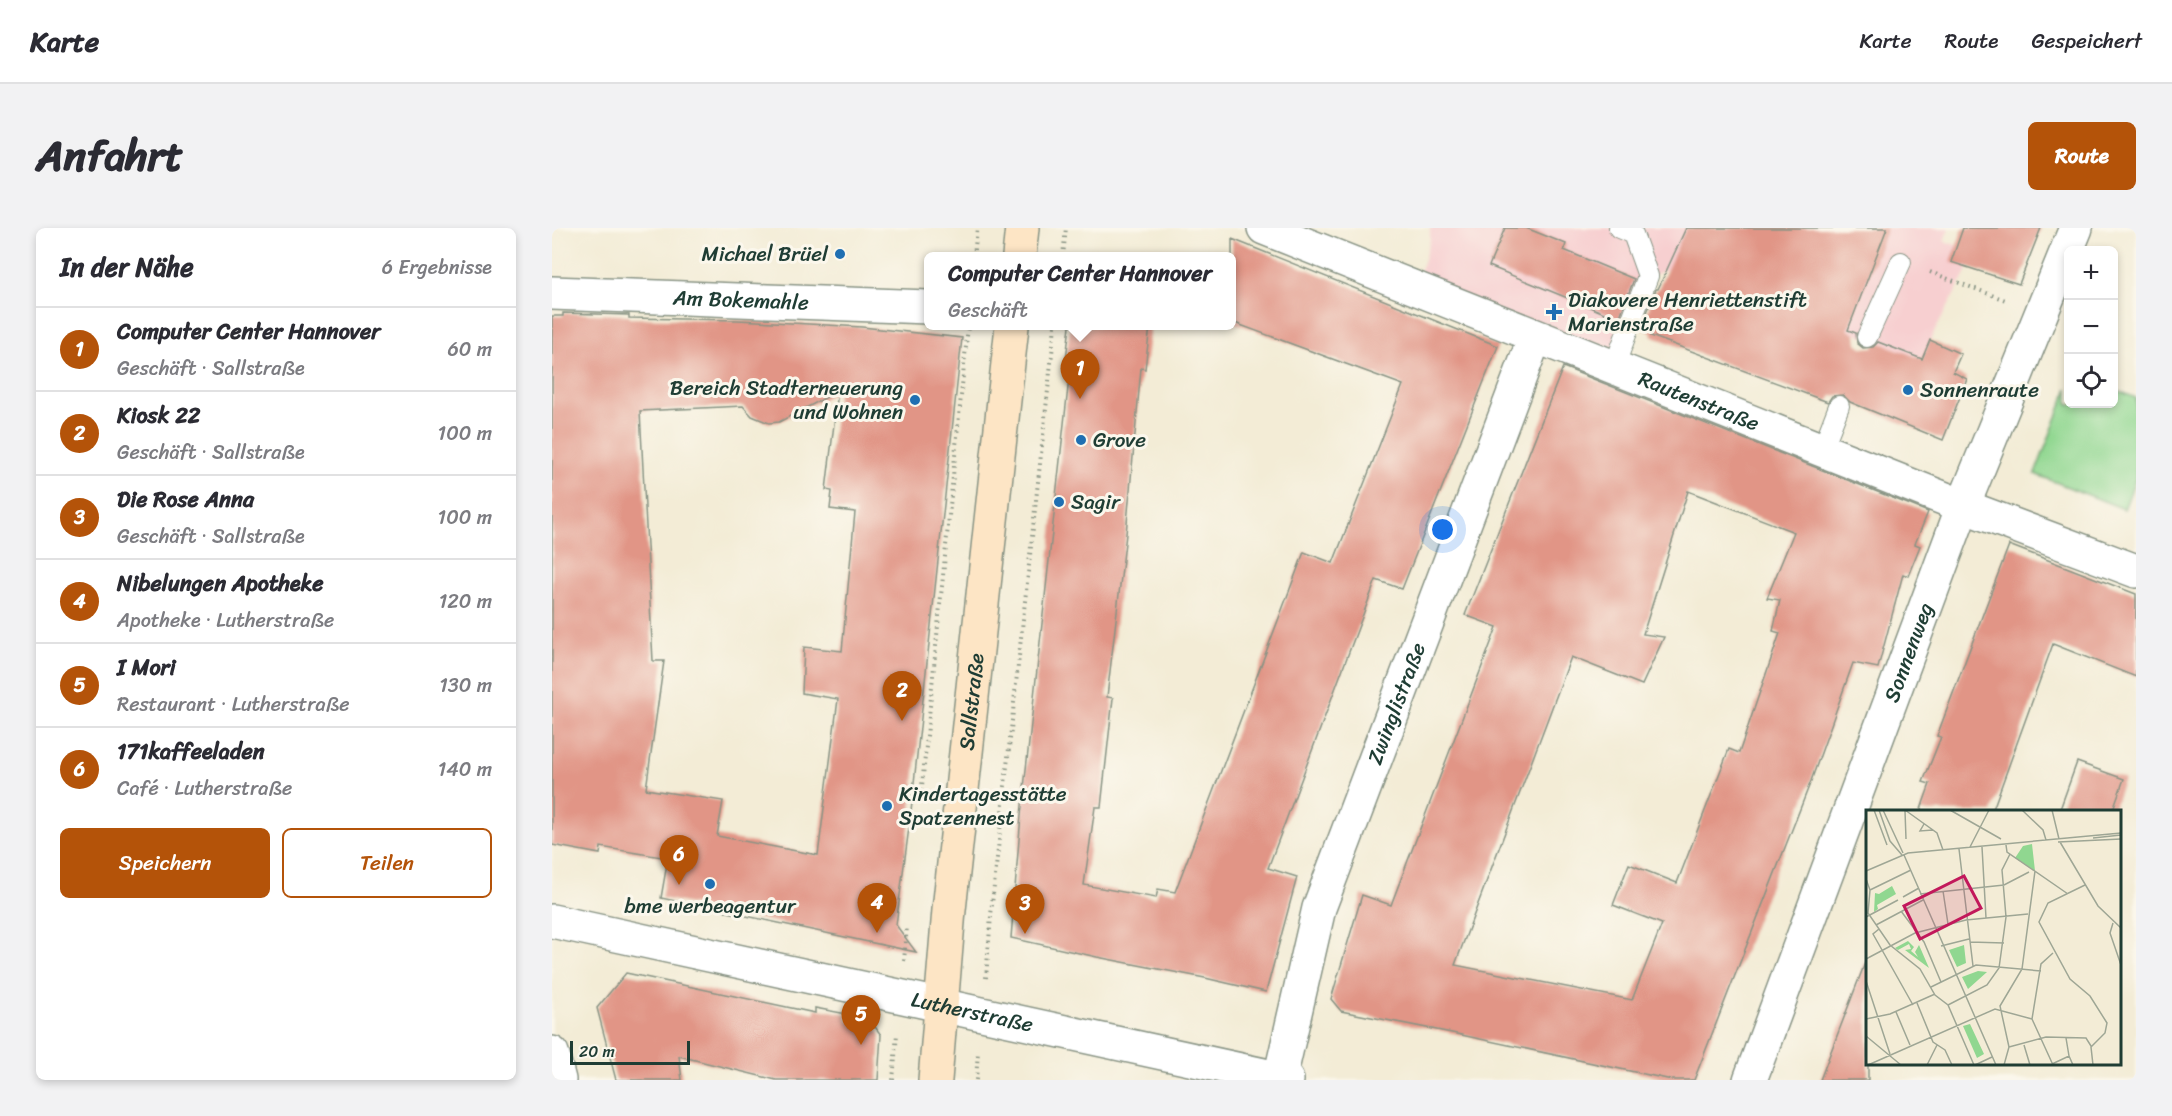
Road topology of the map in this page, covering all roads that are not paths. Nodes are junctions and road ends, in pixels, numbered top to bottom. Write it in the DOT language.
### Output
graph roads {
  1 [pos="1022,228"];
  2 [pos="1264,228"];
  3 [pos="1619,228"];
  4 [pos="2076,228"];
  5 [pos="1019,252"];
  6 [pos="1902,262"];
  7 [pos="552,293"];
  8 [pos="924,307"];
  9 [pos="1012,330"];
  10 [pos="1535,337"];
  11 [pos="1867,337"];
  12 [pos="1614,367"];
  13 [pos="1839,406"];
  14 [pos="1822,450"];
  15 [pos="1963,506"];
  16 [pos="2136,571"];
  17 [pos="552,921"];
  18 [pos="940,1005"];
  19 [pos="552,1053"];
  20 [pos="1284,1079"];
  21 [pos="559,1080"];
  22 [pos="934,1080"];
  23 [pos="1750,1080"];
  1 -- 5 [label="street"];
  2 -- 10 [label="street, Rautenstraße"];
  3 -- 12 [label="lane"];
  4 -- 15 [label="street, Sonnenweg"];
  6 -- 11 [label="lane"];
  7 -- 8 [label="street, Am Bokemahle"];
  9 -- 18 [label="street, Sallstraße"];
  10 -- 12 [label="street, Rautenstraße"];
  10 -- 20 [label="street, Zwinglistraße"];
  12 -- 14 [label="street, Rautenstraße"];
  13 -- 14 [label="lane"];
  14 -- 15 [label="street, Rautenstraße"];
  15 -- 16 [label="street, Rautenstraße"];
  15 -- 23 [label="street, Sonnenweg"];
  17 -- 18 [label="street, Lutherstraße"];
  18 -- 20 [label="street, Lutherstraße"];
  18 -- 22 [label="street, Sallstraße"];
  19 -- 21 [label="street"];
}
